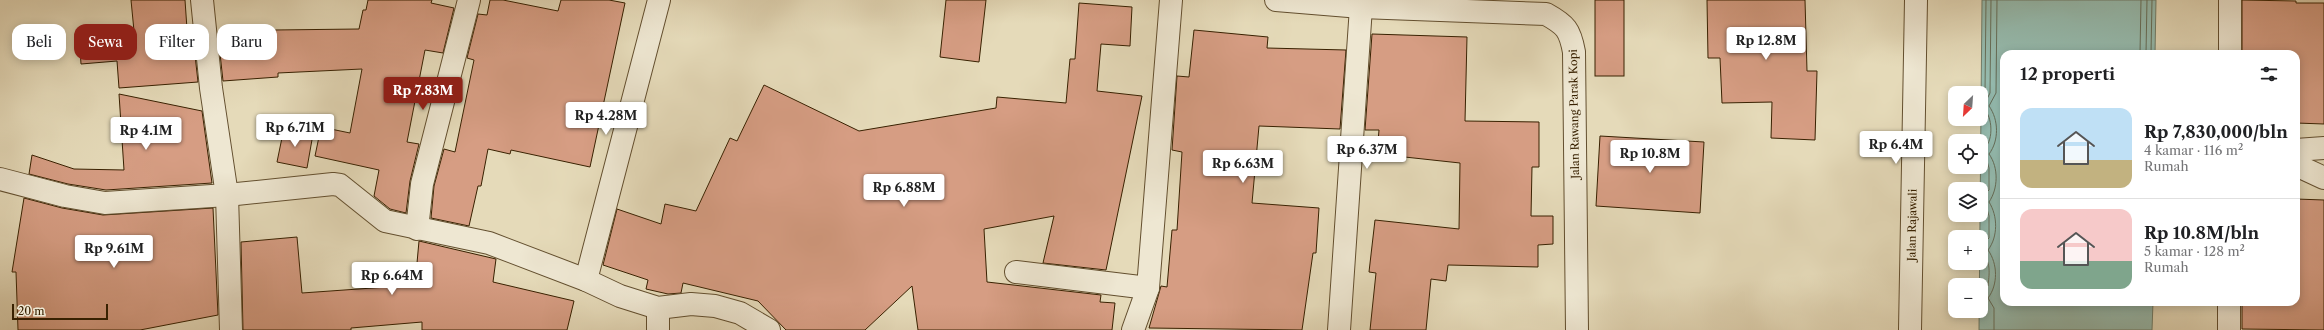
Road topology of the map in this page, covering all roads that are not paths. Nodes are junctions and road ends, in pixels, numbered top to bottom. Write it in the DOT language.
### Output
graph roads {
  1 [pos="202,0"];
  2 [pos="469,0"];
  3 [pos="659,0"];
  4 [pos="1170,0"];
  5 [pos="1276,0"];
  6 [pos="1916,0"];
  7 [pos="2230,0"];
  8 [pos="1361,7"];
  9 [pos="2230,50"];
  10 [pos="2324,148"];
  11 [pos="2300,150"];
  12 [pos="2300,167"];
  13 [pos="0,178"];
  14 [pos="2324,178"];
  15 [pos="227,195"];
  16 [pos="417,229"];
  17 [pos="1016,272"];
  18 [pos="586,280"];
  19 [pos="1148,288"];
  20 [pos="2229,306"];
  21 [pos="658,308"];
  22 [pos="231,330"];
  23 [pos="658,330"];
  24 [pos="769,330"];
  25 [pos="1133,330"];
  26 [pos="1339,330"];
  27 [pos="1577,330"];
  28 [pos="1910,330"];
  29 [pos="2229,330"];
  1 -- 15 [label="street"];
  2 -- 16 [label="street"];
  3 -- 18 [label="street"];
  4 -- 19 [label="street"];
  5 -- 8 [label="street, Jalan Rawang Parak Kopi"];
  6 -- 28 [label="street, Jalan Rajawali"];
  7 -- 9 [label="street"];
  8 -- 26 [label="street"];
  8 -- 27 [label="street, Jalan Rawang Parak Kopi"];
  10 -- 11 [label="street"];
  12 -- 14 [label="street"];
  13 -- 15 [label="street"];
  15 -- 16 [label="street"];
  15 -- 22 [label="street"];
  16 -- 18 [label="street"];
  17 -- 19 [label="street"];
  18 -- 21 [label="street"];
  19 -- 25 [label="street"];
  20 -- 29 [label="street"];
  21 -- 23 [label="street"];
  21 -- 24 [label="street"];
}
